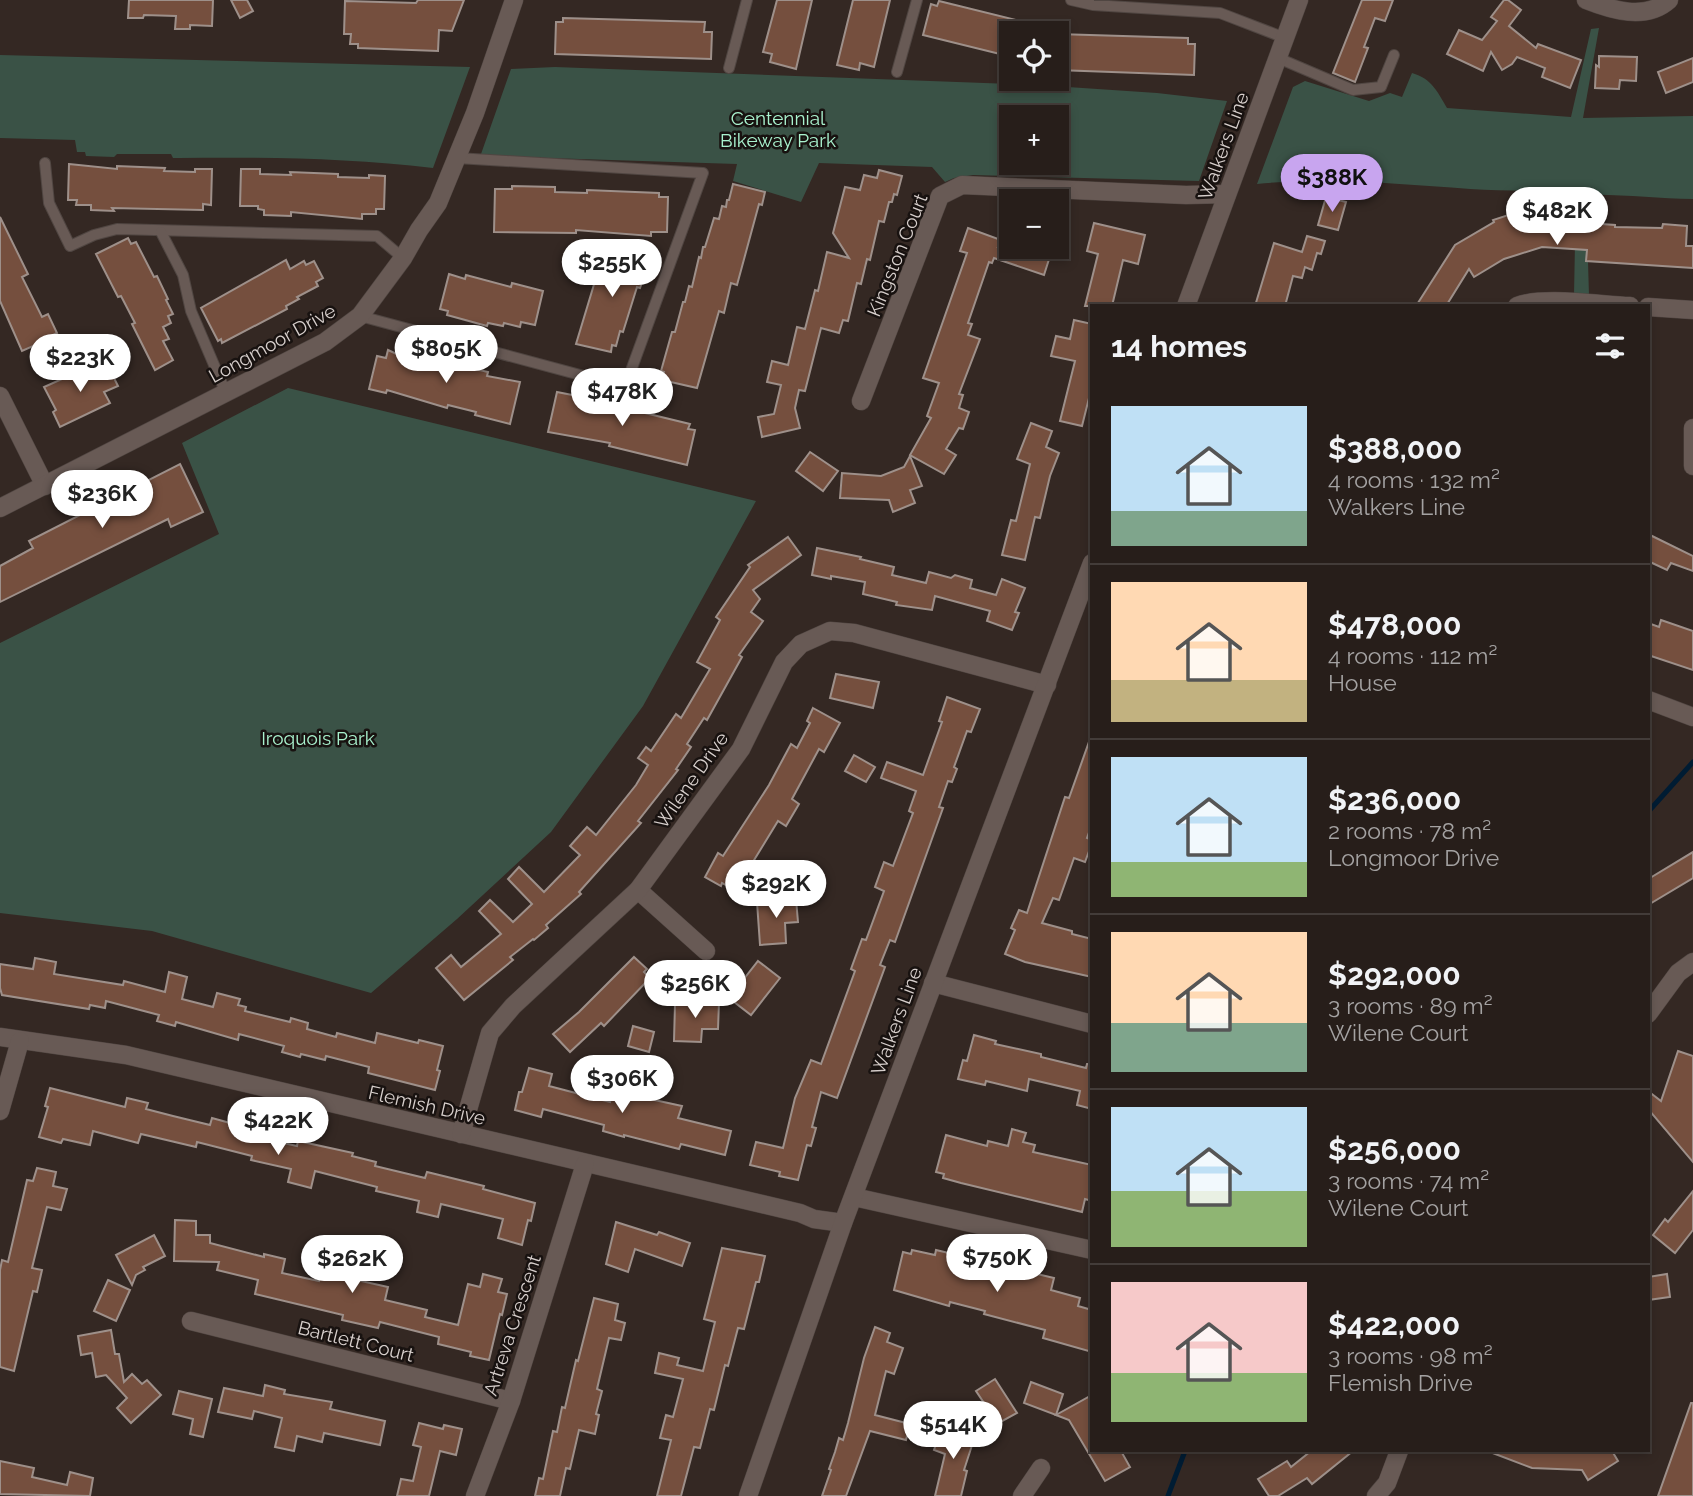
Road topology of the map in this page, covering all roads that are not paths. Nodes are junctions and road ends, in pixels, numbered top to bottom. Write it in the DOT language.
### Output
graph roads {
  1 [pos="514,0"];
  2 [pos="747,0"];
  3 [pos="917,0"];
  4 [pos="1071,0"];
  5 [pos="1299,0"];
  6 [pos="1586,0"];
  7 [pos="1669,0"];
  8 [pos="1285,38"];
  9 [pos="1394,55"];
  10 [pos="1278,58"];
  11 [pos="729,68"];
  12 [pos="897,72"];
  13 [pos="457,158"];
  14 [pos="45,163"];
  15 [pos="1227,194"];
  16 [pos="161,232"];
  17 [pos="403,258"];
  18 [pos="1187,304"];
  19 [pos="1522,304"];
  20 [pos="1589,304"];
  21 [pos="1650,307"];
  22 [pos="1693,310"];
  23 [pos="360,316"];
  24 [pos="226,393"];
  25 [pos="0,396"];
  26 [pos="861,401"];
  27 [pos="1693,428"];
  28 [pos="1693,466"];
  29 [pos="45,486"];
  30 [pos="0,508"];
  31 [pos="1090,568"];
  32 [pos="1047,685"];
  33 [pos="1650,701"];
  34 [pos="1693,717"];
  35 [pos="638,890"];
  36 [pos="706,951"];
  37 [pos="1693,962"];
  38 [pos="933,982"];
  39 [pos="1650,1011"];
  40 [pos="1090,1023"];
  41 [pos="0,1037"];
  42 [pos="20,1041"];
  43 [pos="0,1111"];
  44 [pos="461,1134"];
  45 [pos="585,1164"];
  46 [pos="854,1197"];
  47 [pos="843,1223"];
  48 [pos="1090,1250"];
  49 [pos="191,1321"];
  50 [pos="511,1401"];
  51 [pos="1399,1452"];
  52 [pos="1041,1468"];
  53 [pos="475,1496"];
  54 [pos="748,1496"];
  55 [pos="1022,1496"];
  56 [pos="1376,1496"];
  1 -- 13 [label="street, Longmoor Drive"];
  2 -- 11 [label="lane"];
  3 -- 12 [label="lane"];
  4 -- 8 [label="lane"];
  5 -- 8 [label="street, Walkers Line"];
  6 -- 7 [label="street"];
  8 -- 10 [label="street, Walkers Line"];
  9 -- 10 [label="lane"];
  10 -- 15 [label="street, Walkers Line"];
  13 -- 17 [label="street, Longmoor Drive"];
  13 -- 23 [label="lane"];
  14 -- 16 [label="lane"];
  15 -- 18 [label="street, Walkers Line"];
  15 -- 26 [label="street, Kingston Court"];
  16 -- 17 [label="lane"];
  16 -- 24 [label="lane"];
  17 -- 23 [label="street, Longmoor Drive"];
  19 -- 20 [label="street"];
  21 -- 22 [label="street"];
  23 -- 24 [label="street, Longmoor Drive"];
  24 -- 29 [label="street, Longmoor Drive"];
  25 -- 29 [label="street"];
  27 -- 28 [label="street"];
  29 -- 30 [label="street, Longmoor Drive"];
  31 -- 32 [label="street, Walkers Line"];
  32 -- 35 [label="street, Wilene Drive"];
  32 -- 38 [label="street, Walkers Line"];
  33 -- 34 [label="street"];
  35 -- 36 [label="street"];
  35 -- 44 [label="street, Wilene Drive"];
  37 -- 39 [label="street"];
  38 -- 40 [label="street"];
  38 -- 46 [label="street, Walkers Line"];
  41 -- 42 [label="street, Flemish Drive"];
  42 -- 43 [label="street"];
  42 -- 44 [label="street, Flemish Drive"];
  44 -- 45 [label="street, Flemish Drive"];
  45 -- 47 [label="street, Flemish Drive"];
  45 -- 50 [label="street, Artreva Crescent"];
  46 -- 47 [label="street, Walkers Line"];
  46 -- 48 [label="street"];
  47 -- 54 [label="street, Walkers Line"];
  49 -- 50 [label="street, Bartlett Court"];
  50 -- 53 [label="street, Artreva Crescent"];
  51 -- 56 [label="street"];
  52 -- 55 [label="street"];
}
